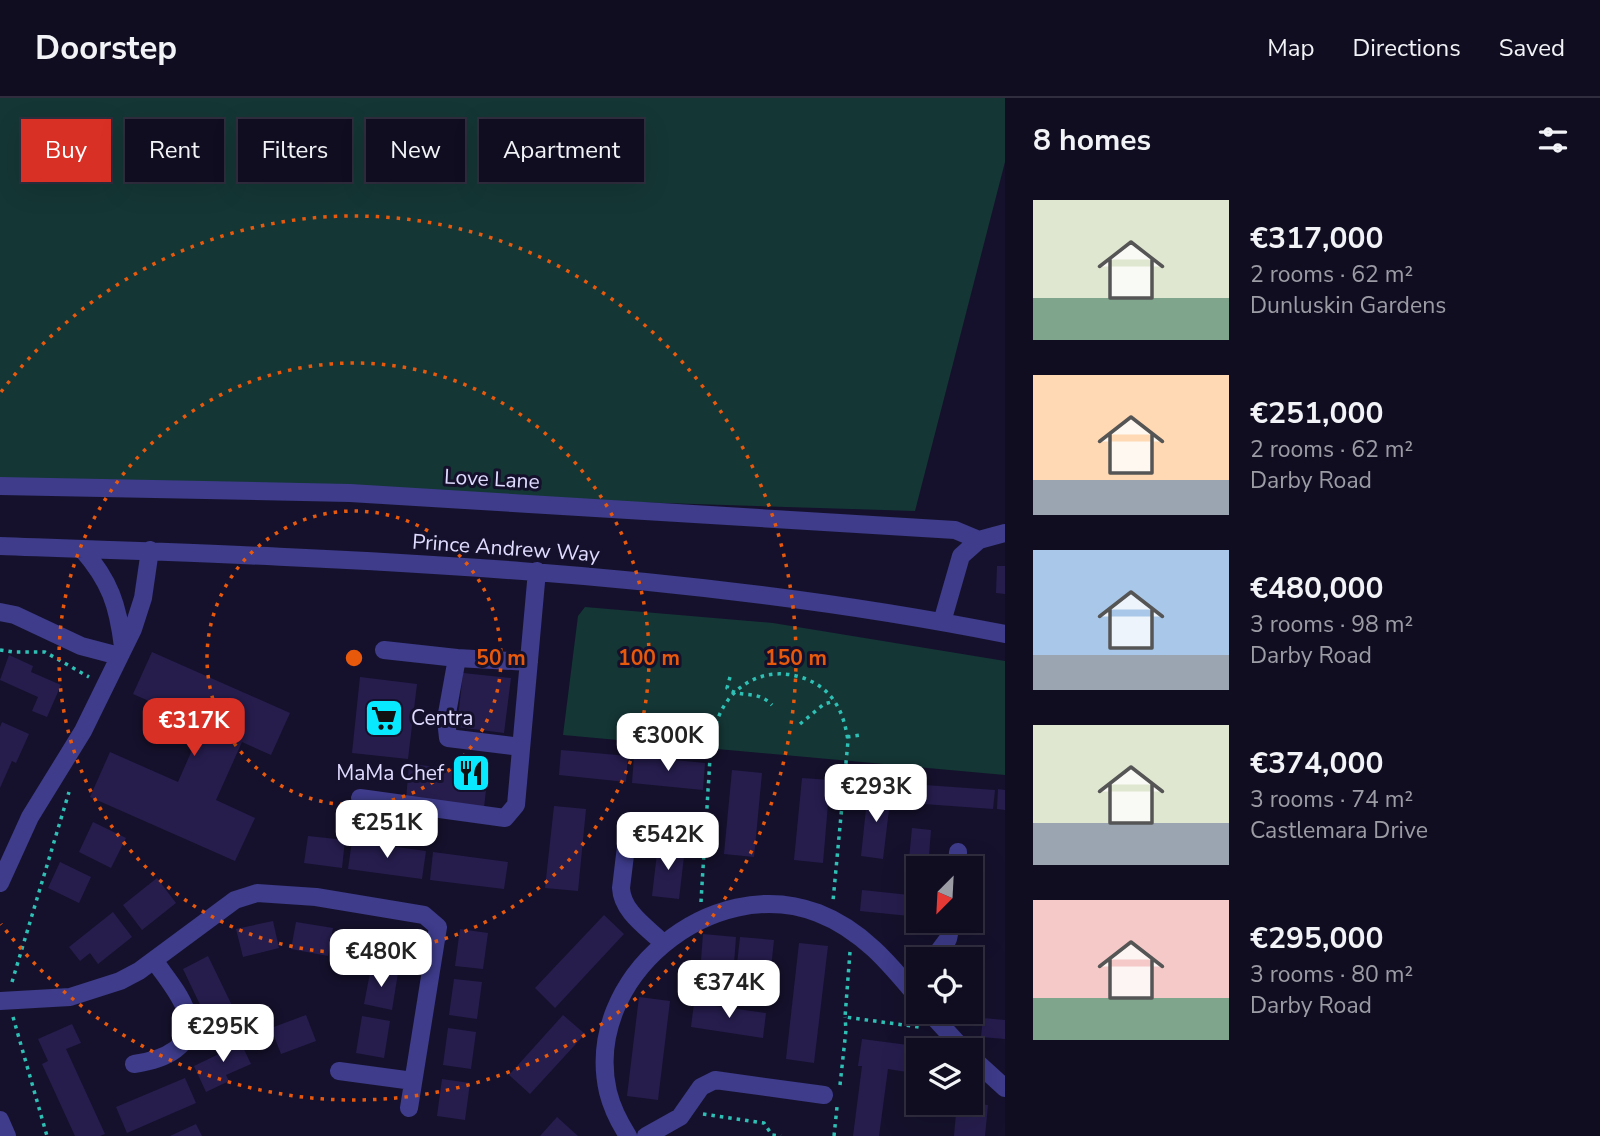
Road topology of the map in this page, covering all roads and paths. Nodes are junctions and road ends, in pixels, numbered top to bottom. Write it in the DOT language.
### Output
graph roads {
  1 [pos="0,486"];
  2 [pos="1005,533"];
  3 [pos="979,540"];
  4 [pos="0,546"];
  5 [pos="82,549"];
  6 [pos="150,550"];
  7 [pos="537,571"];
  8 [pos="0,612"];
  9 [pos="942,622"];
  10 [pos="1005,634"];
  11 [pos="0,650"];
  12 [pos="384,650"];
  13 [pos="121,652"];
  14 [pos="457,658"];
  15 [pos="529,662"];
  16 [pos="730,677"];
  17 [pos="91,678"];
  18 [pos="829,683"];
  19 [pos="825,688"];
  20 [pos="733,693"];
  21 [pos="835,701"];
  22 [pos="772,705"];
  23 [pos="800,723"];
  24 [pos="861,736"];
  25 [pos="848,737"];
  26 [pos="521,747"];
  27 [pos="71,785"];
  28 [pos="360,799"];
  29 [pos="629,822"];
  30 [pos="0,883"];
  31 [pos="703,918"];
  32 [pos="831,919"];
  33 [pos="852,930"];
  34 [pos="664,944"];
  35 [pos="154,960"];
  36 [pos="906,977"];
  37 [pos="4,1001"];
  38 [pos="845,1017"];
  39 [pos="939,1024"];
  40 [pos="942,1027"];
  41 [pos="953,1038"];
  42 [pos="134,1064"];
  43 [pos="983,1068"];
  44 [pos="338,1071"];
  45 [pos="413,1081"];
  46 [pos="1005,1088"];
  47 [pos="824,1095"];
  48 [pos="690,1106"];
  49 [pos="409,1108"];
  50 [pos="0,1120"];
  51 [pos="7,1136"];
  52 [pos="47,1136"];
  53 [pos="628,1136"];
  54 [pos="646,1136"];
  55 [pos="781,1136"];
  56 [pos="834,1136"];
  1 -- 3 [label="street, Love Lane"];
  2 -- 3 [label="street"];
  3 -- 9 [label="street"];
  4 -- 5 [label="street, Prince Andrew Way"];
  5 -- 6 [label="street, Prince Andrew Way"];
  5 -- 13 [label="street"];
  6 -- 7 [label="street, Prince Andrew Way"];
  6 -- 13 [label="street"];
  7 -- 9 [label="street, Prince Andrew Way"];
  7 -- 15 [label="street"];
  8 -- 13 [label="street"];
  9 -- 10 [label="street, Prince Andrew Way"];
  11 -- 17 [label="path"];
  12 -- 14 [label="street"];
  13 -- 30 [label="street"];
  14 -- 15 [label="street"];
  14 -- 26 [label="street"];
  15 -- 26 [label="street"];
  16 -- 20 [label="path"];
  18 -- 19 [label="path"];
  19 -- 20 [label="path"];
  19 -- 21 [label="path"];
  20 -- 22 [label="path"];
  20 -- 31 [label="path"];
  21 -- 23 [label="path"];
  21 -- 25 [label="path"];
  24 -- 25 [label="path"];
  25 -- 32 [label="path"];
  26 -- 28 [label="street"];
  27 -- 37 [label="path"];
  29 -- 34 [label="street"];
  31 -- 32 [label="street"];
  31 -- 34 [label="street"];
  32 -- 33 [label="street"];
  33 -- 36 [label="street"];
  33 -- 38 [label="path"];
  34 -- 53 [label="street"];
  35 -- 37 [label="street"];
  35 -- 42 [label="street"];
  35 -- 45 [label="street"];
  37 -- 52 [label="path"];
  38 -- 40 [label="path"];
  38 -- 56 [label="path"];
  39 -- 40 [label="street"];
  40 -- 41 [label="street"];
  43 -- 46 [label="street"];
  44 -- 45 [label="street"];
  45 -- 49 [label="street"];
  47 -- 48 [label="street"];
  48 -- 54 [label="street"];
  48 -- 55 [label="path"];
  50 -- 51 [label="street"];
}
